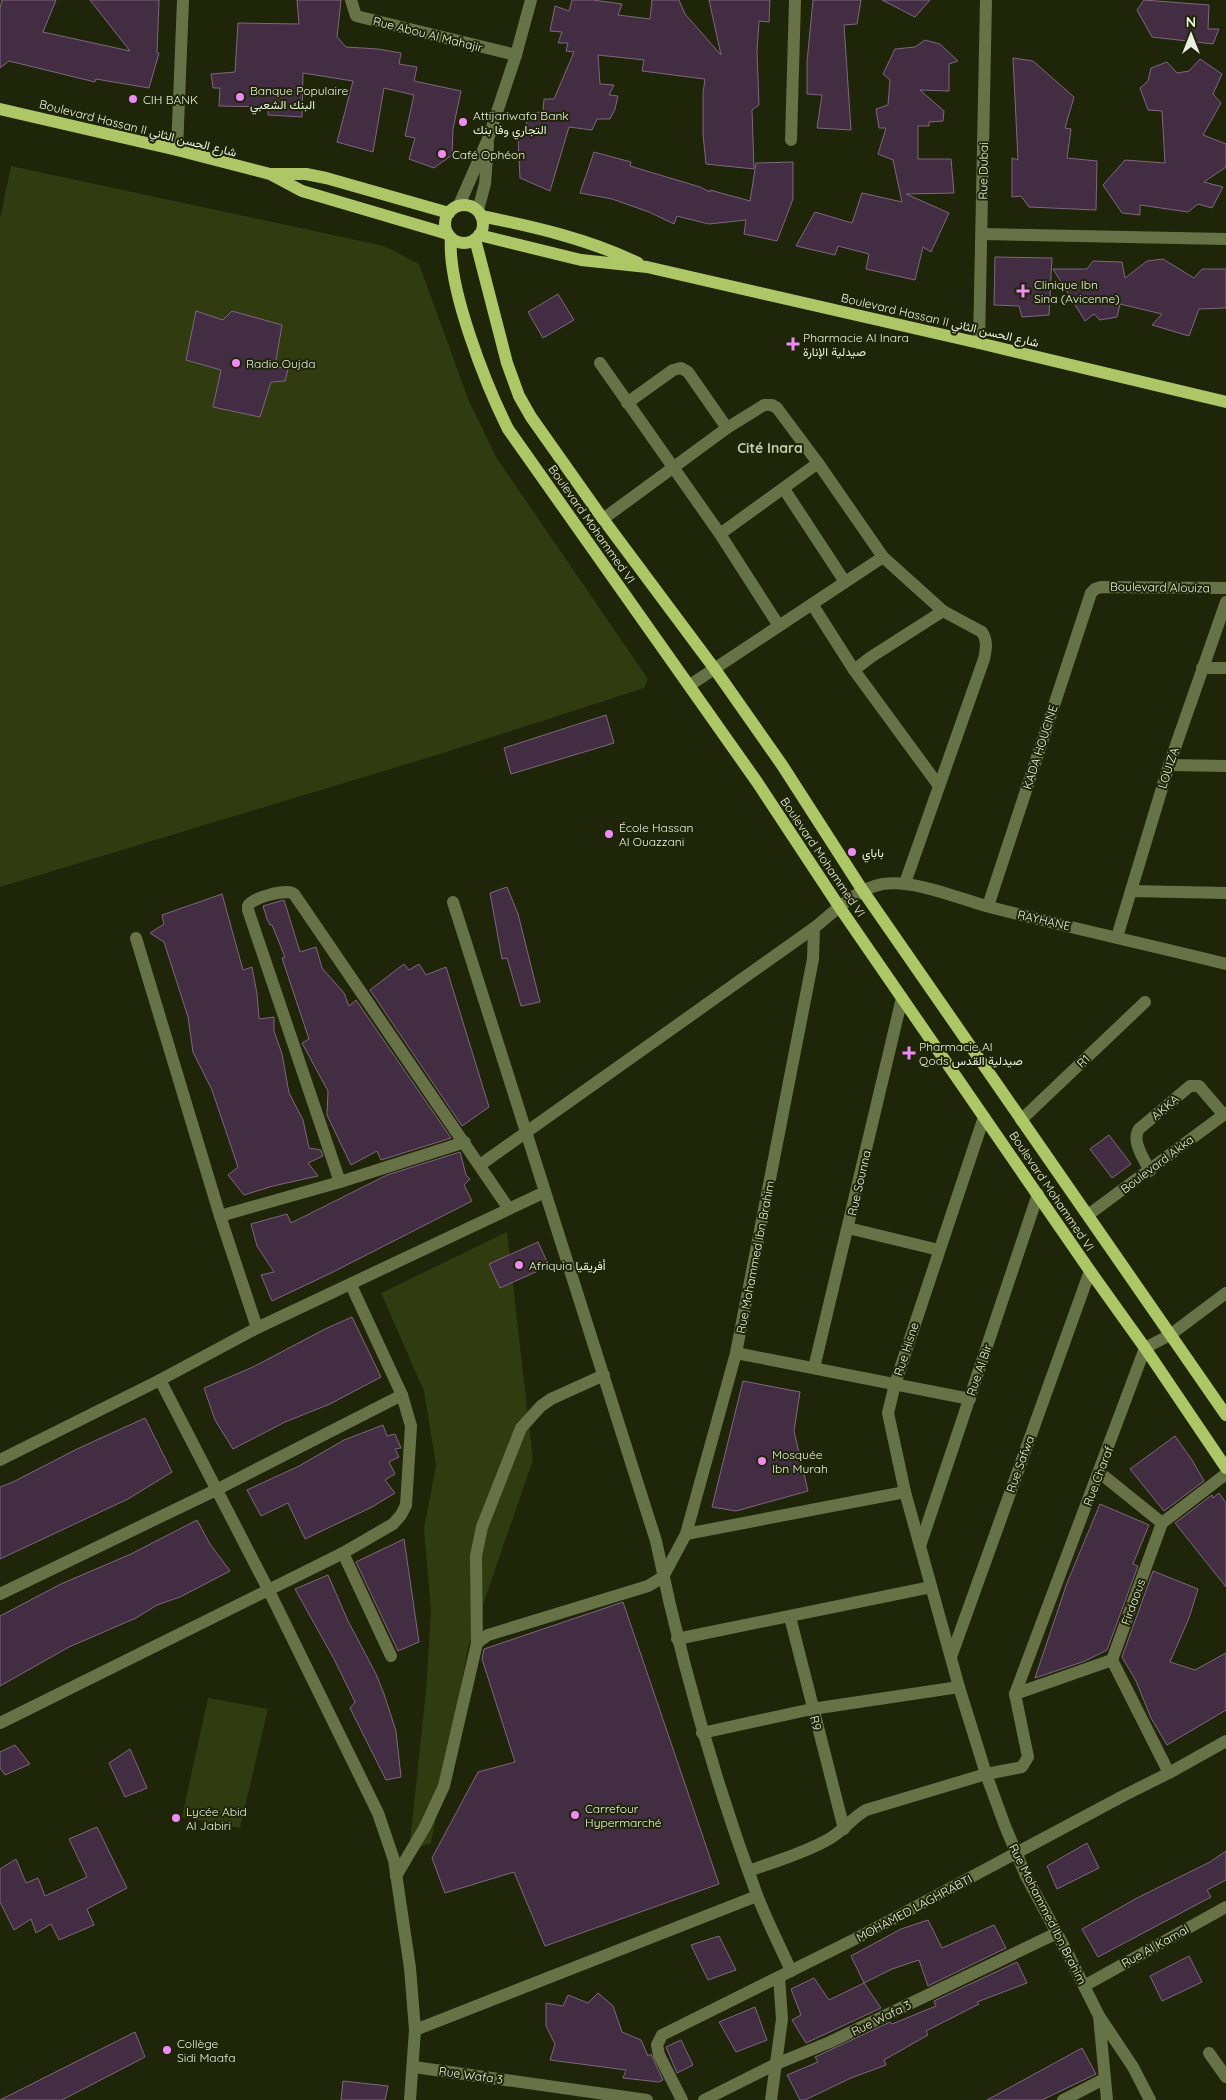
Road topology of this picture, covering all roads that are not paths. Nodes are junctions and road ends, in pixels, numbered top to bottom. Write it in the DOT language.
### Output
graph roads {
  1 [pos="182,0"];
  2 [pos="351,0"];
  3 [pos="531,0"];
  4 [pos="795,0"];
  5 [pos="986,0"];
  6 [pos="516,55"];
  7 [pos="0,109"];
  8 [pos="488,139"];
  9 [pos="791,140"];
  10 [pos="177,150"];
  11 [pos="270,174"];
  12 [pos="454,209"];
  13 [pos="480,213"];
  14 [pos="982,234"];
  15 [pos="450,236"];
  16 [pos="478,237"];
  17 [pos="1226,239"];
  18 [pos="647,267"];
  19 [pos="979,343"];
  20 [pos="600,364"];
  21 [pos="1226,402"];
  22 [pos="627,403"];
  23 [pos="727,428"];
  24 [pos="818,463"];
  25 [pos="673,467"];
  26 [pos="784,490"];
  27 [pos="603,519"];
  28 [pos="720,534"];
  29 [pos="883,557"];
  30 [pos="845,582"];
  31 [pos="1226,588"];
  32 [pos="1095,589"];
  33 [pos="1226,602"];
  34 [pos="812,604"];
  35 [pos="943,611"];
  36 [pos="779,626"];
  37 [pos="714,668"];
  38 [pos="1202,668"];
  39 [pos="1226,668"];
  40 [pos="854,670"];
  41 [pos="690,685"];
  42 [pos="1169,765"];
  43 [pos="1226,766"];
  44 [pos="939,786"];
  45 [pos="905,883"];
  46 [pos="863,891"];
  47 [pos="1131,891"];
  48 [pos="1226,893"];
  49 [pos="453,902"];
  50 [pos="988,906"];
  51 [pos="840,908"];
  52 [pos="814,928"];
  53 [pos="1117,937"];
  54 [pos="136,938"];
  55 [pos="1226,964"];
  56 [pos="902,998"];
  57 [pos="1145,1002"];
  58 [pos="1225,1113"];
  59 [pos="984,1117"];
  60 [pos="1021,1120"];
  61 [pos="526,1132"];
  62 [pos="465,1142"];
  63 [pos="480,1165"];
  64 [pos="1150,1171"];
  65 [pos="340,1182"];
  66 [pos="545,1192"];
  67 [pos="1038,1194"];
  68 [pos="509,1209"];
  69 [pos="1088,1215"];
  70 [pos="220,1216"];
  71 [pos="848,1228"];
  72 [pos="939,1250"];
  73 [pos="1090,1271"];
  74 [pos="351,1285"];
  75 [pos="1226,1293"];
  76 [pos="257,1328"];
  77 [pos="1170,1335"];
  78 [pos="1146,1348"];
  79 [pos="736,1353"];
  80 [pos="814,1368"];
  81 [pos="604,1375"];
  82 [pos="160,1380"];
  83 [pos="895,1384"];
  84 [pos="402,1395"];
  85 [pos="970,1398"];
  86 [pos="1226,1415"];
  87 [pos="0,1460"];
  88 [pos="1226,1468"];
  89 [pos="1100,1473"];
  90 [pos="1226,1474"];
  91 [pos="216,1490"];
  92 [pos="905,1492"];
  93 [pos="1162,1523"];
  94 [pos="686,1534"];
  95 [pos="920,1546"];
  96 [pos="343,1553"];
  97 [pos="663,1577"];
  98 [pos="931,1586"];
  99 [pos="269,1591"];
  100 [pos="0,1594"];
  101 [pos="790,1617"];
  102 [pos="677,1639"];
  103 [pos="477,1643"];
  104 [pos="391,1656"];
  105 [pos="951,1658"];
  106 [pos="1112,1660"];
  107 [pos="959,1687"];
  108 [pos="1015,1694"];
  109 [pos="812,1709"];
  110 [pos="0,1723"];
  111 [pos="702,1733"];
  112 [pos="1226,1741"];
  113 [pos="1170,1773"];
  114 [pos="986,1774"];
  115 [pos="844,1829"];
  116 [pos="1017,1854"];
  117 [pos="749,1872"];
  118 [pos="396,1876"];
  119 [pos="757,1896"];
  120 [pos="1226,1907"];
  121 [pos="1057,1933"];
  122 [pos="791,1971"];
  123 [pos="779,1977"];
  124 [pos="1084,1986"];
  125 [pos="1099,2016"];
  126 [pos="415,2030"];
  127 [pos="1208,2052"];
  128 [pos="776,2064"];
  129 [pos="414,2067"];
  130 [pos="1226,2077"];
  131 [pos="1104,2080"];
  132 [pos="410,2100"];
  133 [pos="647,2100"];
  134 [pos="682,2100"];
  135 [pos="704,2100"];
  136 [pos="771,2100"];
  137 [pos="1063,2100"];
  138 [pos="1107,2100"];
  139 [pos="1150,2100"];
  1 -- 10 [label="street"];
  2 -- 6 [label="street, Rue Abou Al Mahajir"];
  3 -- 6 [label="street"];
  4 -- 9 [label="street"];
  5 -- 14 [label="street, Rue Dubai"];
  6 -- 8 [label="street"];
  7 -- 10 [label="main road, Boulevard Hassan II شارع الحسن الثاني"];
  8 -- 12 [label="street"];
  8 -- 13 [label="street"];
  10 -- 11 [label="main road, Boulevard Hassan II شارع الحسن الثاني"];
  11 -- 12 [label="main road, Boulevard Hassan II شارع الحسن الثاني"];
  11 -- 15 [label="main road, Boulevard Hassan II شارع الحسن الثاني"];
  12 -- 13 [label="main road"];
  12 -- 15 [label="main road"];
  13 -- 16 [label="main road"];
  13 -- 18 [label="main road, Boulevard Hassan II شارع الحسن الثاني"];
  14 -- 17 [label="street"];
  14 -- 19 [label="street, Rue Dubai"];
  15 -- 16 [label="main road"];
  15 -- 41 [label="main road, Boulevard Mohammed VI"];
  16 -- 18 [label="main road, Boulevard Hassan II شارع الحسن الثاني"];
  16 -- 27 [label="main road, Boulevard Mohammed VI"];
  18 -- 19 [label="main road, Boulevard Hassan II شارع الحسن الثاني"];
  19 -- 21 [label="main road, Boulevard Hassan II شارع الحسن الثاني"];
  20 -- 22 [label="street"];
  22 -- 23 [label="street"];
  22 -- 25 [label="street"];
  23 -- 24 [label="street"];
  23 -- 25 [label="street"];
  24 -- 26 [label="street"];
  24 -- 29 [label="street"];
  25 -- 27 [label="street"];
  25 -- 28 [label="street"];
  26 -- 28 [label="street"];
  26 -- 30 [label="street"];
  27 -- 37 [label="main road, Boulevard Mohammed VI"];
  28 -- 36 [label="street"];
  29 -- 30 [label="street"];
  29 -- 35 [label="street"];
  30 -- 34 [label="street"];
  31 -- 32 [label="street, Boulevard Alouiza"];
  32 -- 50 [label="street, KADA HOUCINE"];
  33 -- 38 [label="street, LOUIZA"];
  34 -- 36 [label="street"];
  34 -- 40 [label="street"];
  35 -- 40 [label="street"];
  35 -- 44 [label="street"];
  36 -- 37 [label="street"];
  37 -- 41 [label="street"];
  37 -- 46 [label="main road, Boulevard Mohammed VI"];
  38 -- 39 [label="street"];
  38 -- 42 [label="street, LOUIZA"];
  40 -- 44 [label="street"];
  41 -- 51 [label="main road, Boulevard Mohammed VI"];
  42 -- 43 [label="street"];
  42 -- 47 [label="street, LOUIZA"];
  44 -- 45 [label="street"];
  45 -- 46 [label="street, RAYHANE"];
  45 -- 50 [label="street, RAYHANE"];
  46 -- 51 [label="street, RAYHANE"];
  46 -- 60 [label="main road, Boulevard Mohammed VI"];
  47 -- 48 [label="street"];
  47 -- 53 [label="street, LOUIZA"];
  49 -- 61 [label="street"];
  50 -- 53 [label="street, RAYHANE"];
  51 -- 52 [label="street, RAYHANE"];
  51 -- 56 [label="main road, Boulevard Mohammed VI"];
  52 -- 61 [label="street, RAYHANE"];
  52 -- 79 [label="street, Rue Mohammed Ibn Brahim"];
  53 -- 55 [label="street, RAYHANE"];
  54 -- 70 [label="street"];
  56 -- 59 [label="main road, Boulevard Mohammed VI"];
  56 -- 71 [label="street, Rue Sounna"];
  57 -- 60 [label="street, R1"];
  58 -- 64 [label="street, Boulevard Akka"];
  58 -- 64 [label="street, AKKA"];
  59 -- 67 [label="main road, Boulevard Mohammed VI"];
  59 -- 72 [label="street, Rue Hisne"];
  60 -- 69 [label="main road, Boulevard Mohammed VI"];
  61 -- 63 [label="street, RAYHANE"];
  61 -- 66 [label="street"];
  62 -- 63 [label="street"];
  62 -- 65 [label="street"];
  62 -- 65 [label="street"];
  63 -- 68 [label="street"];
  64 -- 69 [label="street, Boulevard Akka"];
  65 -- 70 [label="street"];
  66 -- 68 [label="street"];
  66 -- 81 [label="street"];
  67 -- 73 [label="main road, Boulevard Mohammed VI"];
  67 -- 85 [label="street, Rue Al Bir"];
  68 -- 74 [label="street"];
  69 -- 77 [label="main road, Boulevard Mohammed VI"];
  70 -- 76 [label="street"];
  71 -- 72 [label="street"];
  71 -- 80 [label="street, Rue Sounna"];
  72 -- 83 [label="street, Rue Hisne"];
  73 -- 78 [label="main road, Boulevard Mohammed VI"];
  73 -- 105 [label="street, Rue Safwa"];
  74 -- 76 [label="street"];
  74 -- 84 [label="street"];
  75 -- 77 [label="street"];
  76 -- 82 [label="street"];
  77 -- 78 [label="street"];
  77 -- 86 [label="main road, Boulevard Mohammed VI"];
  78 -- 88 [label="main road, Boulevard Mohammed VI"];
  78 -- 89 [label="street, Rue Charaf"];
  79 -- 80 [label="street"];
  79 -- 94 [label="street, Rue Mohammed Ibn Brahim"];
  80 -- 83 [label="street"];
  81 -- 97 [label="street"];
  81 -- 103 [label="street"];
  82 -- 87 [label="street"];
  82 -- 91 [label="street"];
  83 -- 85 [label="street"];
  83 -- 92 [label="street, Rue Hisne"];
  84 -- 91 [label="street"];
  84 -- 96 [label="street"];
  85 -- 95 [label="street, Rue Al Bir"];
  89 -- 93 [label="street"];
  89 -- 108 [label="street, Rue Charaf"];
  90 -- 93 [label="street"];
  91 -- 99 [label="street"];
  91 -- 100 [label="street"];
  92 -- 94 [label="street"];
  92 -- 95 [label="street, Rue Hisne"];
  93 -- 106 [label="street, Firdaous"];
  94 -- 97 [label="street, Rue Mohammed Ibn Brahim"];
  95 -- 98 [label="street, Rue Hisne"];
  96 -- 99 [label="street"];
  96 -- 104 [label="street"];
  97 -- 102 [label="street"];
  97 -- 103 [label="street"];
  98 -- 101 [label="street"];
  98 -- 105 [label="street, Rue Mohammed Ibn Brahim"];
  99 -- 110 [label="street"];
  99 -- 118 [label="street"];
  101 -- 102 [label="street"];
  101 -- 109 [label="street, R9"];
  102 -- 111 [label="street"];
  103 -- 118 [label="street"];
  105 -- 107 [label="street, Rue Mohammed Ibn Brahim"];
  106 -- 108 [label="street"];
  106 -- 113 [label="street"];
  107 -- 109 [label="street"];
  107 -- 114 [label="street, Rue Mohammed Ibn Brahim"];
  108 -- 114 [label="street"];
  109 -- 111 [label="street"];
  109 -- 115 [label="street, R9"];
  111 -- 117 [label="street"];
  112 -- 113 [label="street, MOHAMED LAGHRABTI"];
  113 -- 116 [label="street, MOHAMED LAGHRABTI"];
  114 -- 115 [label="street"];
  114 -- 116 [label="street, Rue Mohammed Ibn Brahim"];
  115 -- 117 [label="street"];
  116 -- 121 [label="street, Rue Mohammed Ibn Brahim"];
  116 -- 122 [label="street, MOHAMED LAGHRABTI"];
  117 -- 119 [label="street"];
  118 -- 126 [label="street"];
  119 -- 122 [label="street"];
  119 -- 126 [label="street"];
  120 -- 124 [label="street, Rue Al Kamal"];
  121 -- 124 [label="street, Rue Mohammed Ibn Brahim"];
  121 -- 128 [label="street, Rue Wafa 3"];
  122 -- 123 [label="street, MOHAMED LAGHRABTI"];
  123 -- 128 [label="street"];
  123 -- 134 [label="street, MOHAMED LAGHRABTI"];
  124 -- 125 [label="street, Rue Mohammed Ibn Brahim"];
  125 -- 131 [label="street, Rue Mohammed Ibn Brahim"];
  125 -- 139 [label="street"];
  126 -- 129 [label="street"];
  127 -- 130 [label="street"];
  128 -- 135 [label="street, Rue Wafa 3"];
  128 -- 136 [label="street"];
  129 -- 132 [label="street"];
  129 -- 133 [label="street, Rue Wafa 3"];
  131 -- 137 [label="street"];
  131 -- 138 [label="street, Rue Mohammed Ibn Brahim"];
}
